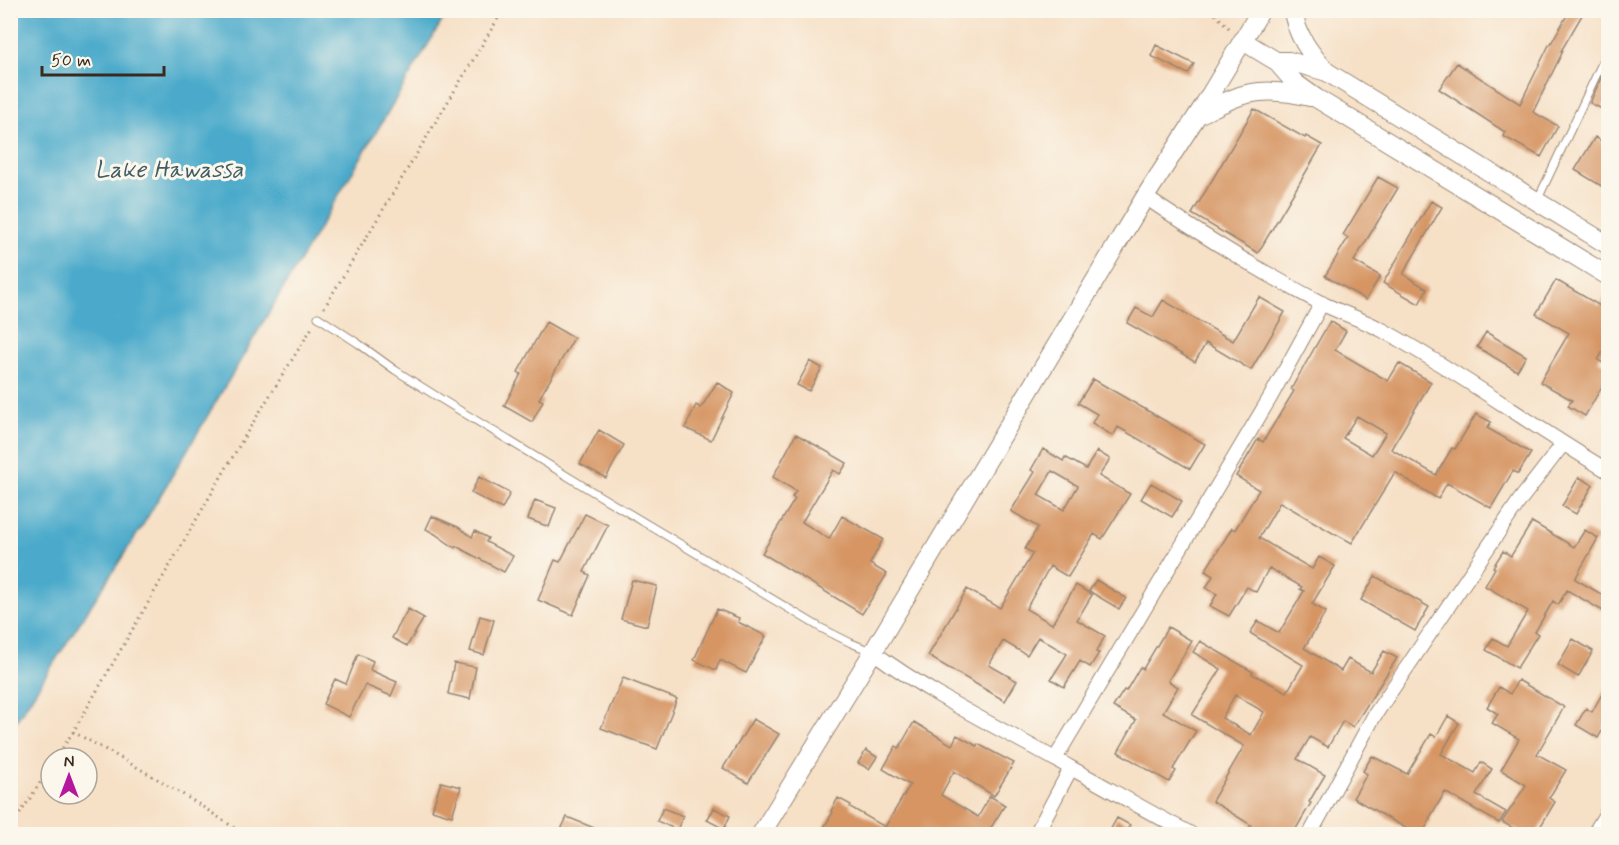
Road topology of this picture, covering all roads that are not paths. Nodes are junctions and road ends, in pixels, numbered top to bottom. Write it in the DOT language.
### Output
graph roads {
  1 [pos="1261,10"];
  2 [pos="1293,10"];
  3 [pos="1243,40"];
  4 [pos="1276,61"];
  5 [pos="1603,61"];
  6 [pos="1328,72"];
  7 [pos="1316,98"];
  8 [pos="1388,109"];
  9 [pos="1197,115"];
  10 [pos="1374,133"];
  11 [pos="1145,197"];
  12 [pos="1537,201"];
  13 [pos="1608,246"];
  14 [pos="1601,272"];
  15 [pos="1322,303"];
  16 [pos="318,317"];
  17 [pos="1563,444"];
  18 [pos="1608,471"];
  19 [pos="873,652"];
  20 [pos="1055,759"];
  21 [pos="1071,768"];
  22 [pos="1608,811"];
  23 [pos="761,834"];
  24 [pos="1036,834"];
  25 [pos="1191,834"];
  26 [pos="1310,834"];
  27 [pos="1594,834"];
  1 -- 3 [label="main road"];
  2 -- 6 [label="main road"];
  3 -- 4 [label="main road"];
  3 -- 9 [label="main road"];
  4 -- 6 [label="main road"];
  4 -- 7 [label="main road"];
  5 -- 12 [label="lane"];
  6 -- 8 [label="main road"];
  7 -- 9 [label="main road"];
  7 -- 10 [label="main road"];
  8 -- 10 [label="main road"];
  8 -- 12 [label="main road"];
  9 -- 11 [label="main road"];
  10 -- 14 [label="main road"];
  11 -- 15 [label="street"];
  11 -- 19 [label="main road"];
  12 -- 13 [label="main road"];
  13 -- 14 [label="street"];
  15 -- 17 [label="street"];
  15 -- 20 [label="street"];
  16 -- 19 [label="lane"];
  17 -- 18 [label="street"];
  17 -- 26 [label="street"];
  19 -- 20 [label="street"];
  19 -- 23 [label="main road"];
  20 -- 21 [label="street"];
  21 -- 24 [label="street"];
  21 -- 25 [label="street"];
  22 -- 27 [label="street"];
}
